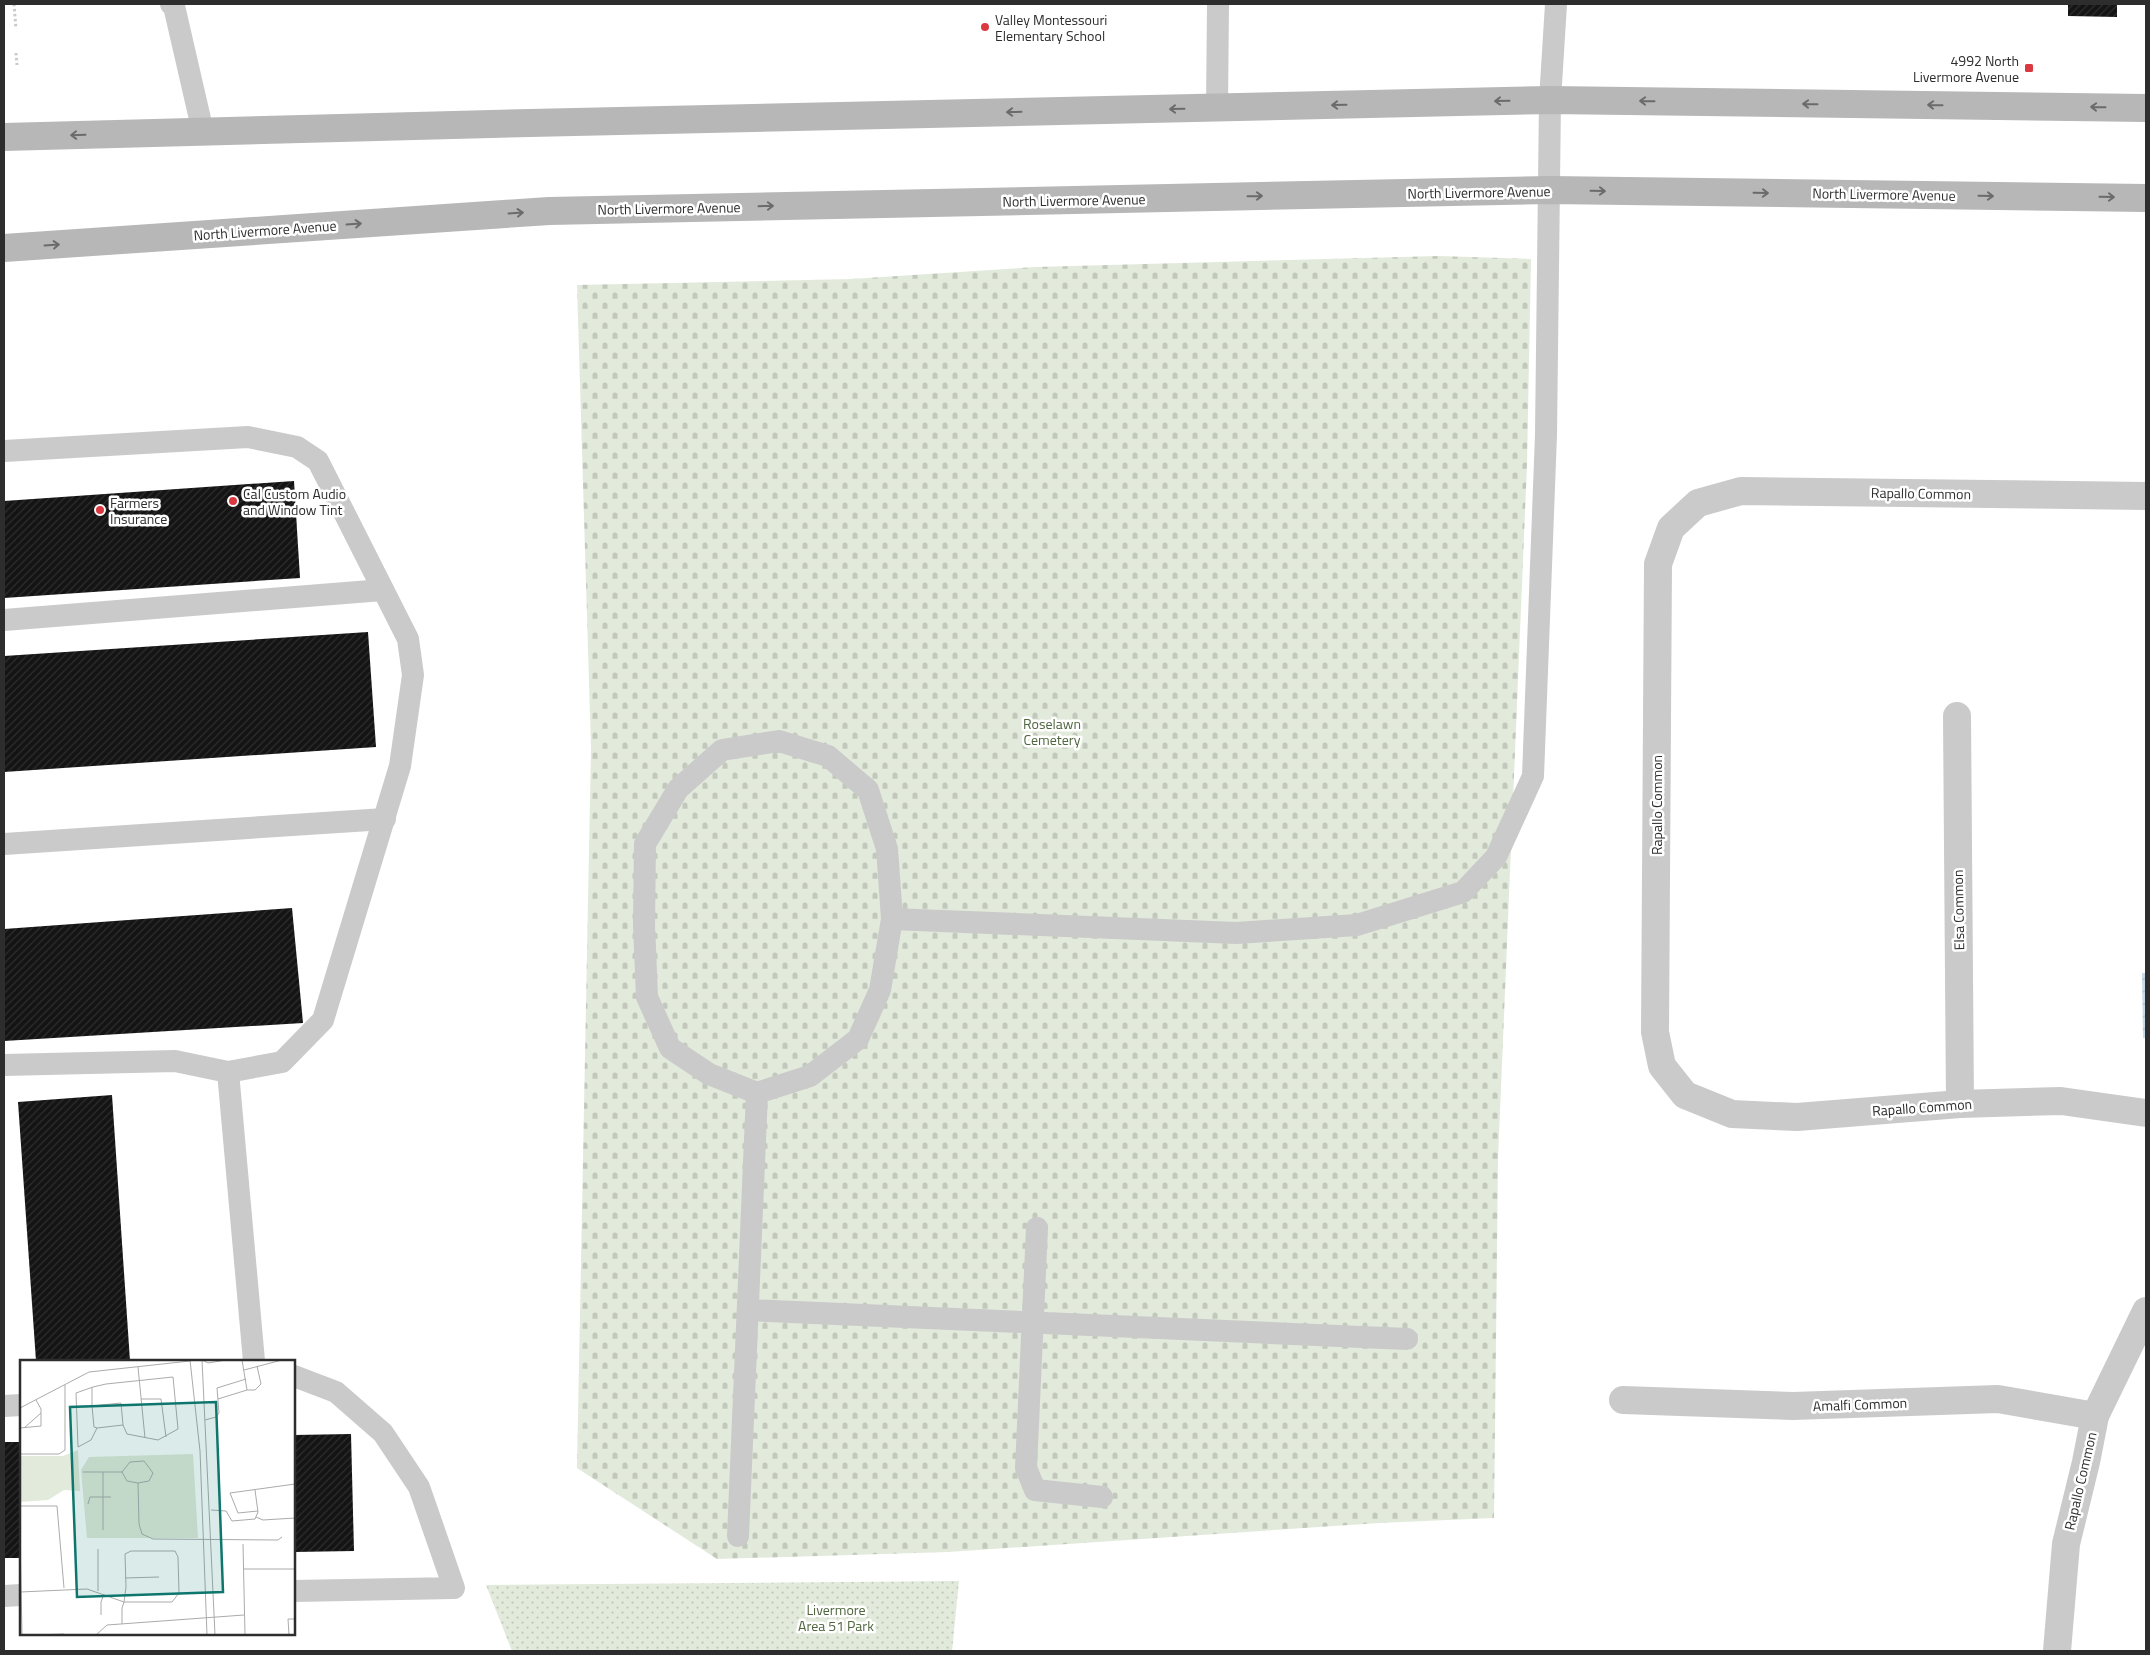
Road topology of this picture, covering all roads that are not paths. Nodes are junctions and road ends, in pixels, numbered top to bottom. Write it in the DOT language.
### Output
graph roads {
  1 [pos="171,4"];
  2 [pos="1218,4"];
  3 [pos="1556,4"];
  4 [pos="1550,100"];
  5 [pos="1217,108"];
  6 [pos="2146,108"];
  7 [pos="203,132"];
  8 [pos="4,137"];
  9 [pos="1549,190"];
  10 [pos="2146,198"];
  11 [pos="4,248"];
  12 [pos="4,451"];
  13 [pos="2146,496"];
  14 [pos="383,590"];
  15 [pos="4,620"];
  16 [pos="1957,716"];
  17 [pos="385,819"];
  18 [pos="4,844"];
  19 [pos="892,919"];
  20 [pos="4,1065"];
  21 [pos="228,1072"];
  22 [pos="757,1092"];
  23 [pos="1960,1104"];
  24 [pos="2146,1113"];
  25 [pos="1037,1228"];
  26 [pos="748,1310"];
  27 [pos="2146,1311"];
  28 [pos="1033,1322"];
  29 [pos="1408,1338"];
  30 [pos="2139,1348"];
  31 [pos="254,1360"];
  32 [pos="295,1376"];
  33 [pos="1623,1400"];
  34 [pos="20,1405"];
  35 [pos="4,1406"];
  36 [pos="2095,1416"];
  37 [pos="1102,1497"];
  38 [pos="738,1536"];
  39 [pos="295,1591"];
  40 [pos="4,1596"];
  41 [pos="20,1596"];
  42 [pos="2058,1651"];
  1 -- 7 [label="lane"];
  2 -- 5 [label="lane"];
  3 -- 4 [label="lane"];
  4 -- 5 [label="main road, one-way"];
  6 -- 4 [label="main road, one-way"];
  4 -- 9 [label="lane"];
  5 -- 7 [label="main road, one-way"];
  7 -- 8 [label="main road, one-way"];
  9 -- 10 [label="main road, North Livermore Avenue, one-way"];
  11 -- 9 [label="main road, North Livermore Avenue, one-way"];
  9 -- 19 [label="lane"];
  12 -- 14 [label="lane"];
  13 -- 23 [label="street, Rapallo Common"];
  14 -- 15 [label="lane"];
  14 -- 17 [label="lane"];
  16 -- 23 [label="street, Elsa Common"];
  17 -- 18 [label="lane"];
  17 -- 21 [label="lane"];
  19 -- 22 [label="lane"];
  19 -- 22 [label="lane"];
  20 -- 21 [label="lane"];
  21 -- 31 [label="lane"];
  22 -- 26 [label="lane"];
  23 -- 24 [label="street, Rapallo Common"];
  25 -- 28 [label="lane"];
  26 -- 28 [label="lane"];
  26 -- 38 [label="lane"];
  27 -- 30 [label="street, Rapallo Common"];
  28 -- 29 [label="lane"];
  28 -- 37 [label="lane"];
  30 -- 36 [label="street, Rapallo Common"];
  32 -- 39 [label="lane"];
  33 -- 36 [label="street, Amalfi Common"];
  34 -- 35 [label="lane"];
  36 -- 42 [label="street, Rapallo Common"];
  40 -- 41 [label="lane"];
}
